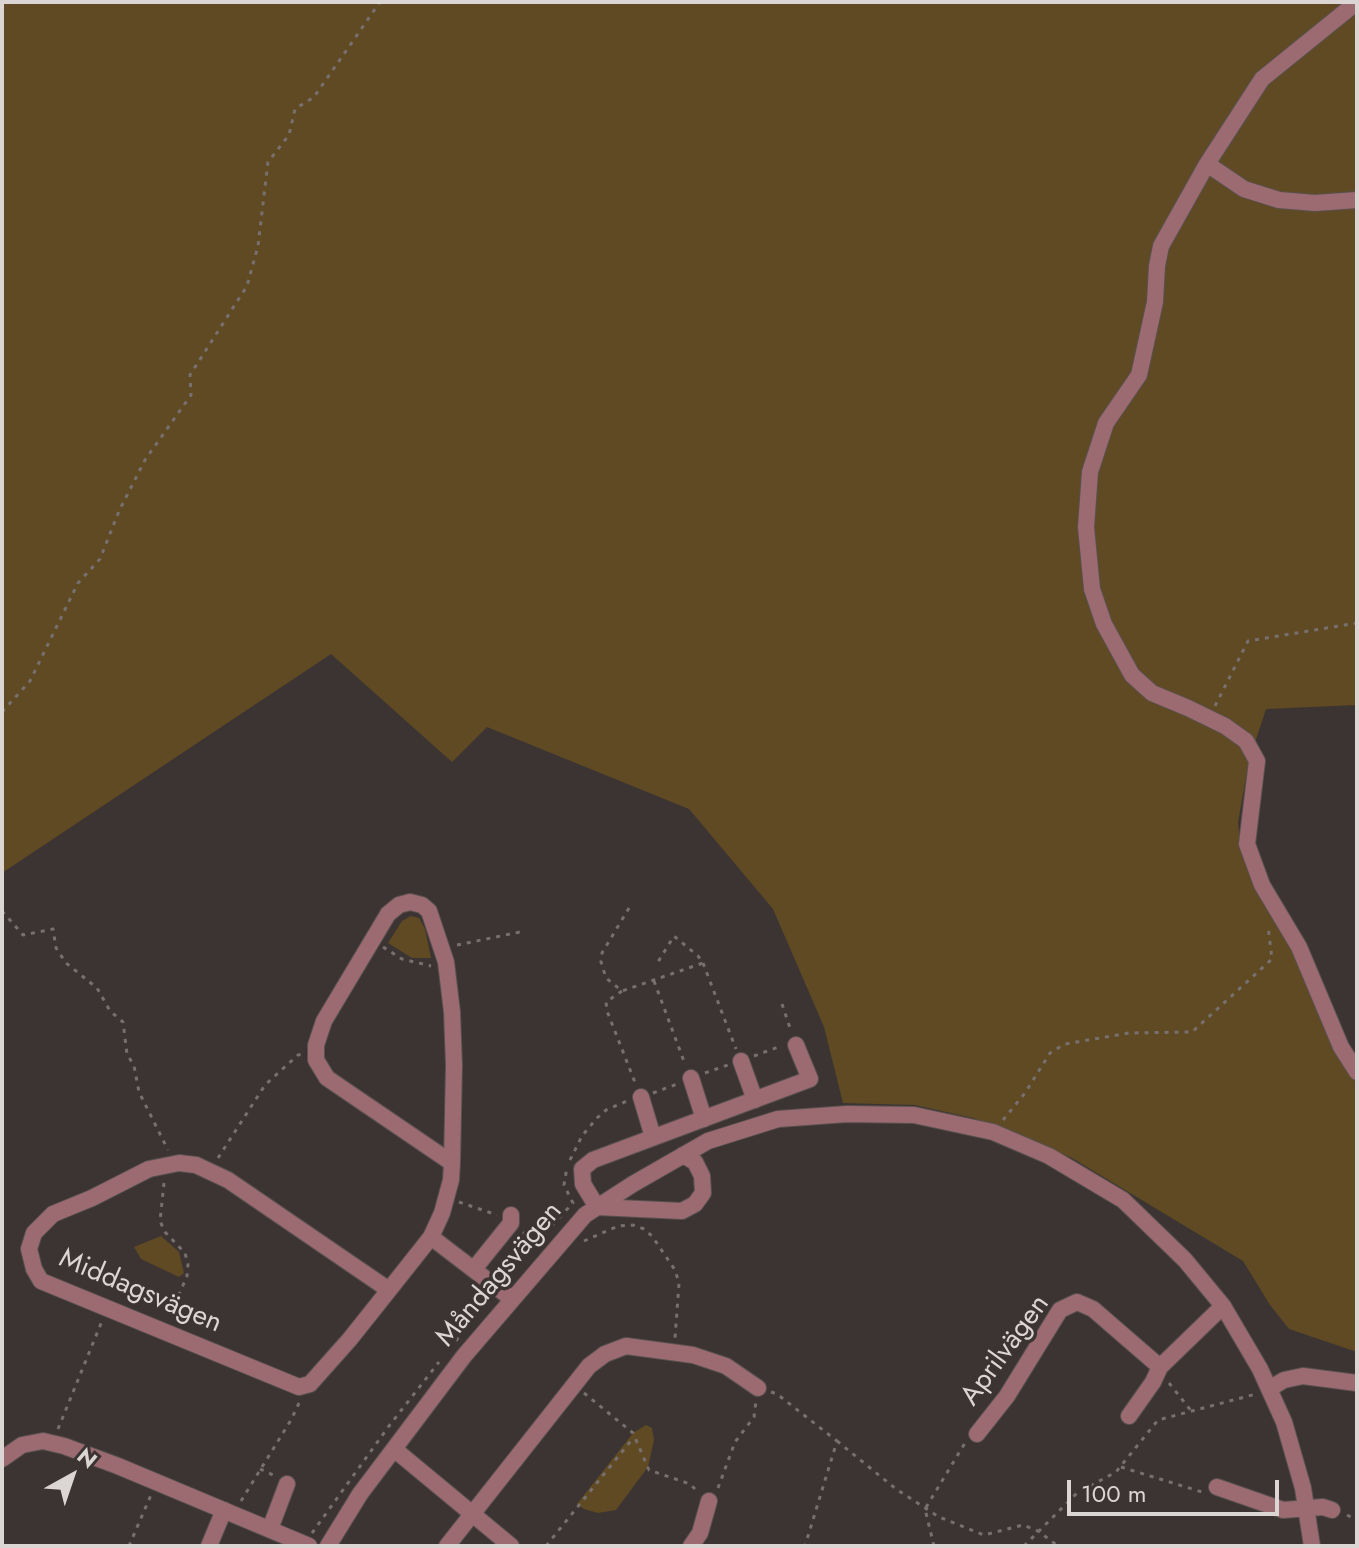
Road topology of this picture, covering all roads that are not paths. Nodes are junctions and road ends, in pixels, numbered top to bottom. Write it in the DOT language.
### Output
graph roads {
  1 [pos="1357,2"];
  2 [pos="1207,164"];
  3 [pos="1357,200"];
  4 [pos="796,1045"];
  5 [pos="741,1061"];
  6 [pos="1357,1072"];
  7 [pos="691,1078"];
  8 [pos="641,1097"];
  9 [pos="755,1100"];
  10 [pos="704,1119"];
  11 [pos="653,1137"];
  12 [pos="683,1155"];
  13 [pos="452,1163"];
  14 [pos="597,1207"];
  15 [pos="511,1219"];
  16 [pos="431,1237"];
  17 [pos="474,1269"];
  18 [pos="389,1290"];
  19 [pos="512,1299"];
  20 [pos="1223,1306"];
  21 [pos="1160,1367"];
  22 [pos="1357,1383"];
  23 [pos="758,1388"];
  24 [pos="1269,1389"];
  25 [pos="1129,1416"];
  26 [pos="977,1434"];
  27 [pos="394,1449"];
  28 [pos="2,1459"];
  29 [pos="287,1484"];
  30 [pos="1217,1487"];
  31 [pos="709,1501"];
  32 [pos="1306,1510"];
  33 [pos="1332,1510"];
  34 [pos="229,1512"];
  35 [pos="472,1513"];
  36 [pos="270,1529"];
  37 [pos="209,1546"];
  38 [pos="309,1546"];
  39 [pos="328,1546"];
  40 [pos="447,1546"];
  41 [pos="511,1546"];
  42 [pos="691,1546"];
  43 [pos="1312,1546"];
  1 -- 2 [label="street"];
  2 -- 3 [label="street"];
  2 -- 6 [label="street"];
  4 -- 9 [label="street"];
  5 -- 9 [label="street"];
  7 -- 10 [label="street"];
  8 -- 11 [label="street"];
  9 -- 10 [label="street"];
  10 -- 11 [label="street"];
  11 -- 14 [label="street"];
  12 -- 14 [label="street, Måndagsvägen"];
  12 -- 14 [label="street"];
  12 -- 20 [label="street, Måndagsvägen"];
  13 -- 13 [label="street"];
  13 -- 16 [label="street"];
  14 -- 19 [label="street, Måndagsvägen"];
  15 -- 17 [label="street"];
  16 -- 17 [label="street"];
  16 -- 18 [label="street"];
  17 -- 19 [label="street"];
  18 -- 18 [label="street, Middagsvägen"];
  19 -- 27 [label="street, Måndagsvägen"];
  20 -- 21 [label="street"];
  20 -- 24 [label="street, Måndagsvägen"];
  21 -- 25 [label="street"];
  21 -- 26 [label="street, Aprilvägen"];
  22 -- 24 [label="street"];
  23 -- 35 [label="street"];
  24 -- 32 [label="street, Måndagsvägen"];
  27 -- 35 [label="street"];
  27 -- 39 [label="street, Måndagsvägen"];
  28 -- 34 [label="street"];
  29 -- 36 [label="street"];
  30 -- 32 [label="street"];
  31 -- 42 [label="street"];
  32 -- 33 [label="street"];
  32 -- 43 [label="street, Måndagsvägen"];
  34 -- 36 [label="street"];
  34 -- 37 [label="street"];
  35 -- 40 [label="street"];
  35 -- 41 [label="street"];
  36 -- 38 [label="street"];
}
